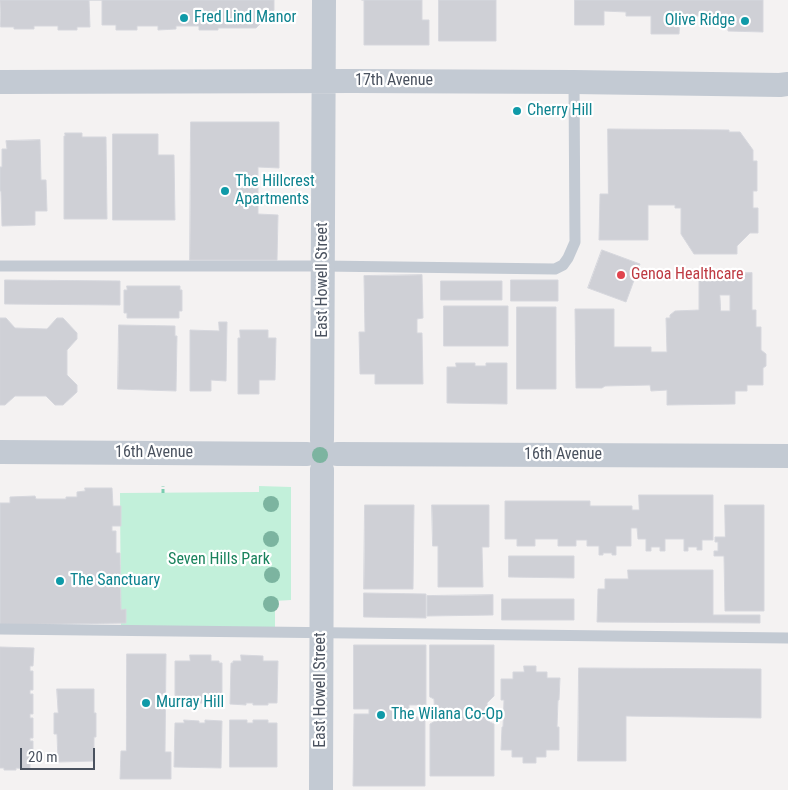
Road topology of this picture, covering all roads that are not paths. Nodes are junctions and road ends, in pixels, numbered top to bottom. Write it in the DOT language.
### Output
graph roads {
  1 [pos="324,0"];
  2 [pos="324,80"];
  3 [pos="0,82"];
  4 [pos="574,82"];
  5 [pos="788,84"];
  6 [pos="0,266"];
  7 [pos="322,266"];
  8 [pos="0,452"];
  9 [pos="322,454"];
  10 [pos="788,456"];
  11 [pos="0,629"];
  12 [pos="321,633"];
  13 [pos="788,638"];
  14 [pos="321,790"];
  1 -- 2 [label="street, East Howell Street"];
  2 -- 3 [label="street, 17th Avenue"];
  2 -- 4 [label="street, 17th Avenue"];
  2 -- 7 [label="street, East Howell Street"];
  4 -- 5 [label="street, 17th Avenue"];
  4 -- 7 [label="lane"];
  6 -- 7 [label="lane"];
  7 -- 9 [label="street, East Howell Street"];
  8 -- 9 [label="street, 16th Avenue"];
  9 -- 10 [label="street, 16th Avenue"];
  9 -- 12 [label="street, East Howell Street"];
  11 -- 12 [label="lane"];
  12 -- 13 [label="lane"];
  12 -- 14 [label="street, East Howell Street"];
}
